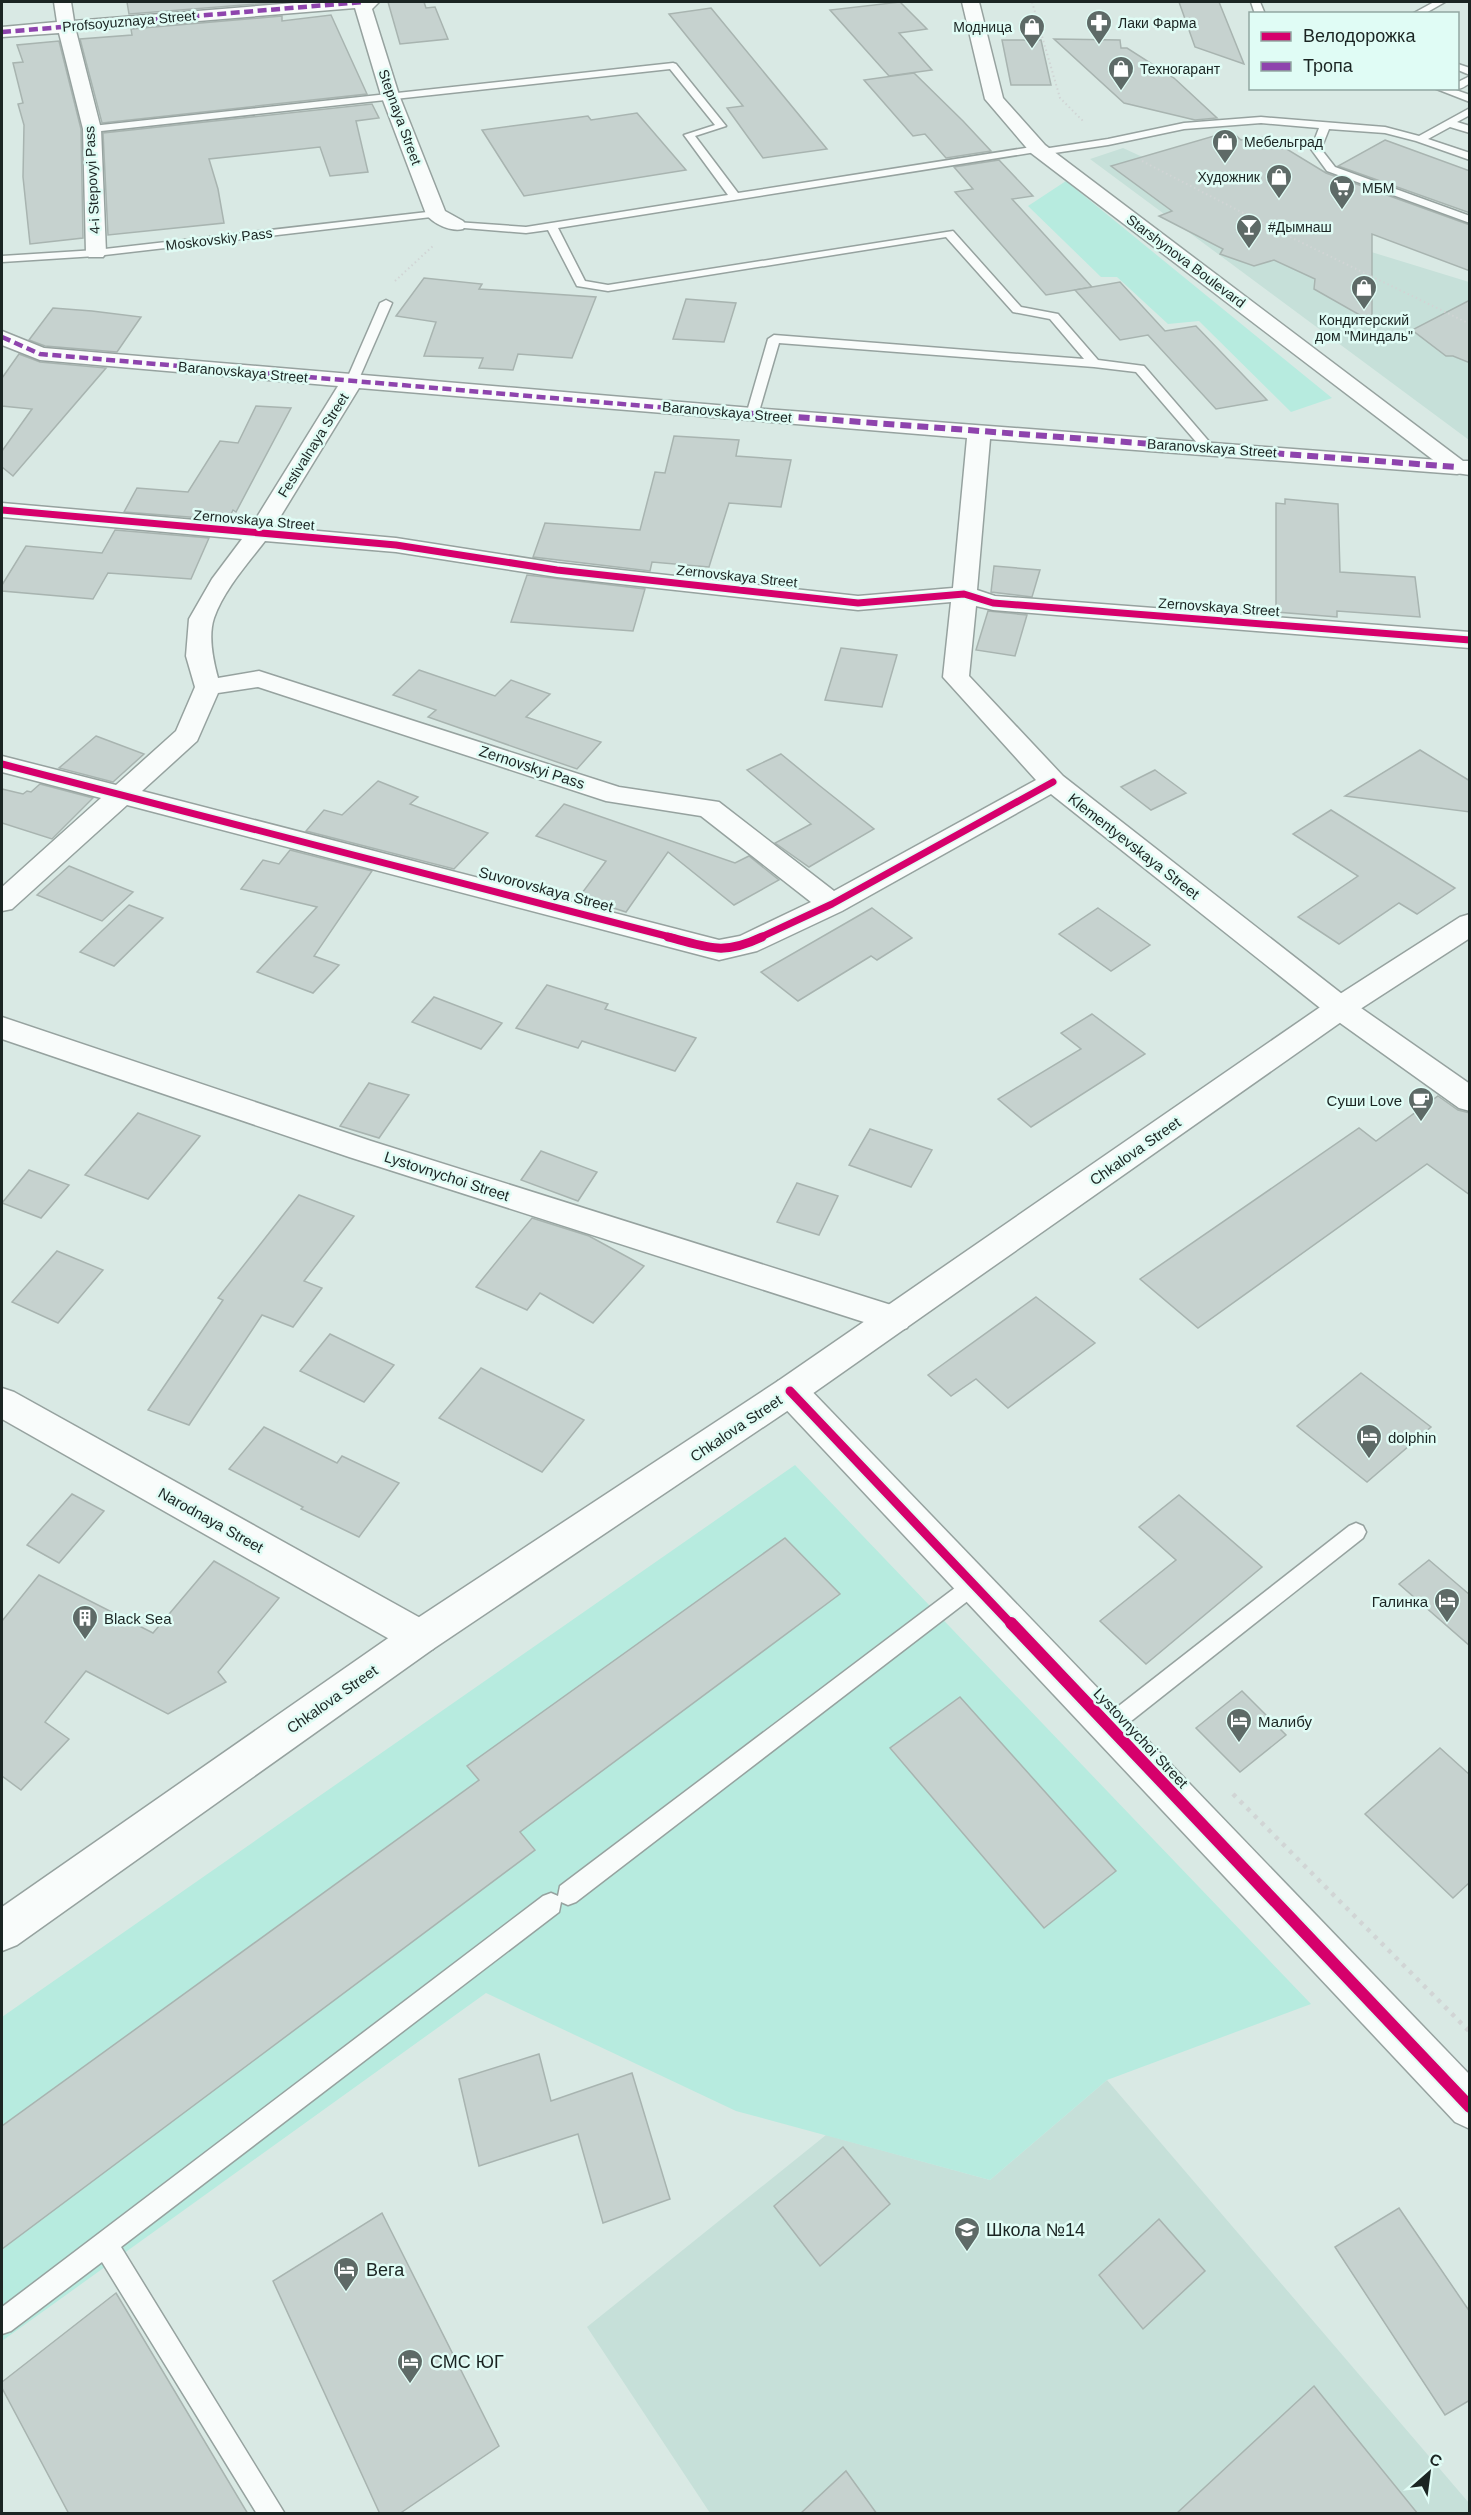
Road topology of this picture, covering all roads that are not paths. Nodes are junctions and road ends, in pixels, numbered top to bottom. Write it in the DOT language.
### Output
graph roads {
  1 [pos="63,2"];
  2 [pos="364,2"];
  3 [pos="371,2"];
  4 [pos="970,2"];
  5 [pos="1440,2"];
  6 [pos="1420,12"];
  7 [pos="66,26"];
  8 [pos="2,32"];
  9 [pos="1452,90"];
  10 [pos="390,95"];
  11 [pos="1470,99"];
  12 [pos="1470,111"];
  13 [pos="1449,123"];
  14 [pos="1325,124"];
  15 [pos="92,129"];
  16 [pos="1470,130"];
  17 [pos="1420,139"];
  18 [pos="1040,150"];
  19 [pos="1470,157"];
  20 [pos="735,197"];
  21 [pos="436,214"];
  22 [pos="1470,220"];
  23 [pos="456,225"];
  24 [pos="551,226"];
  25 [pos="96,253"];
  26 [pos="2,259"];
  27 [pos="386,303"];
  28 [pos="2,337"];
  29 [pos="1094,363"];
  30 [pos="352,381"];
  31 [pos="752,415"];
  32 [pos="979,431"];
  33 [pos="1208,448"];
  34 [pos="1463,467"];
  35 [pos="2,510"];
  36 [pos="258,534"];
  37 [pos="964,594"];
  38 [pos="1470,640"];
  39 [pos="208,687"];
  40 [pos="2,764"];
  41 [pos="1053,782"];
  42 [pos="120,795"];
  43 [pos="2,902"];
  44 [pos="832,904"];
  45 [pos="1470,924"];
  46 [pos="1340,1008"];
  47 [pos="2,1028"];
  48 [pos="1470,1100"];
  49 [pos="894,1319"];
  50 [pos="790,1391"];
  51 [pos="2,1402"];
  52 [pos="1356,1532"];
  53 [pos="975,1584"];
  54 [pos="420,1637"];
  55 [pos="1109,1726"];
  56 [pos="2,1931"];
  57 [pos="1470,2106"];
  58 [pos="105,2244"];
  59 [pos="2,2322"];
  60 [pos="272,2514"];
  1 -- 7 [label="street, 4-i Stepovyi Pass"];
  2 -- 7 [label="street, Profsoyuznaya Street"];
  3 -- 10 [label="street, Stepnaya Street"];
  4 -- 18 [label="street, Starshynova Boulevard"];
  5 -- 6 [label="lane"];
  7 -- 8 [label="street, Profsoyuznaya Street"];
  7 -- 15 [label="street, 4-i Stepovyi Pass"];
  9 -- 11 [label="lane"];
  10 -- 15 [label="lane"];
  10 -- 20 [label="lane"];
  10 -- 21 [label="street, Stepnaya Street"];
  12 -- 13 [label="lane"];
  13 -- 16 [label="lane"];
  13 -- 17 [label="lane"];
  14 -- 17 [label="lane"];
  14 -- 18 [label="lane"];
  14 -- 22 [label="lane"];
  15 -- 25 [label="street, 4-i Stepovyi Pass"];
  17 -- 19 [label="lane"];
  18 -- 20 [label="lane"];
  18 -- 34 [label="street, Starshynova Boulevard"];
  20 -- 24 [label="lane"];
  21 -- 23 [label="street"];
  21 -- 25 [label="lane, Moskovskiy Pass"];
  23 -- 24 [label="lane"];
  24 -- 29 [label="lane"];
  25 -- 26 [label="lane, Moskovskiy Pass"];
  27 -- 30 [label="lane"];
  28 -- 30 [label="street, Baranovskaya Street"];
  29 -- 31 [label="lane"];
  29 -- 33 [label="lane"];
  30 -- 31 [label="street, Baranovskaya Street"];
  30 -- 36 [label="street, Festivalnaya Street"];
  31 -- 32 [label="street, Baranovskaya Street"];
  32 -- 33 [label="street, Baranovskaya Street"];
  32 -- 37 [label="street, Klementyevskaya Street"];
  33 -- 34 [label="street, Baranovskaya Street"];
  35 -- 36 [label="street, Zernovskaya Street"];
  36 -- 37 [label="street, Zernovskaya Street"];
  36 -- 39 [label="street, Festivalnaya Street"];
  37 -- 38 [label="street, Zernovskaya Street"];
  37 -- 41 [label="street, Klementyevskaya Street"];
  39 -- 42 [label="street"];
  39 -- 44 [label="street, Zernovskyi Pass"];
  40 -- 42 [label="street, Suvorovskaya Street"];
  41 -- 44 [label="street, Suvorovskaya Street"];
  41 -- 46 [label="street, Klementyevskaya Street"];
  42 -- 43 [label="street"];
  42 -- 44 [label="street, Suvorovskaya Street"];
  45 -- 46 [label="street, Chkalova Street"];
  46 -- 48 [label="street, Klementyevskaya Street"];
  46 -- 49 [label="street, Chkalova Street"];
  47 -- 49 [label="street, Lystovnychoi Street"];
  49 -- 50 [label="street, Chkalova Street"];
  50 -- 53 [label="street, Lystovnychoi Street"];
  50 -- 54 [label="street, Chkalova Street"];
  51 -- 54 [label="street, Narodnaya Street"];
  52 -- 55 [label="lane"];
  53 -- 55 [label="street, Lystovnychoi Street"];
  53 -- 58 [label="lane"];
  54 -- 56 [label="street, Chkalova Street"];
  55 -- 57 [label="street, Lystovnychoi Street"];
  58 -- 59 [label="lane"];
  58 -- 60 [label="lane"];
}
